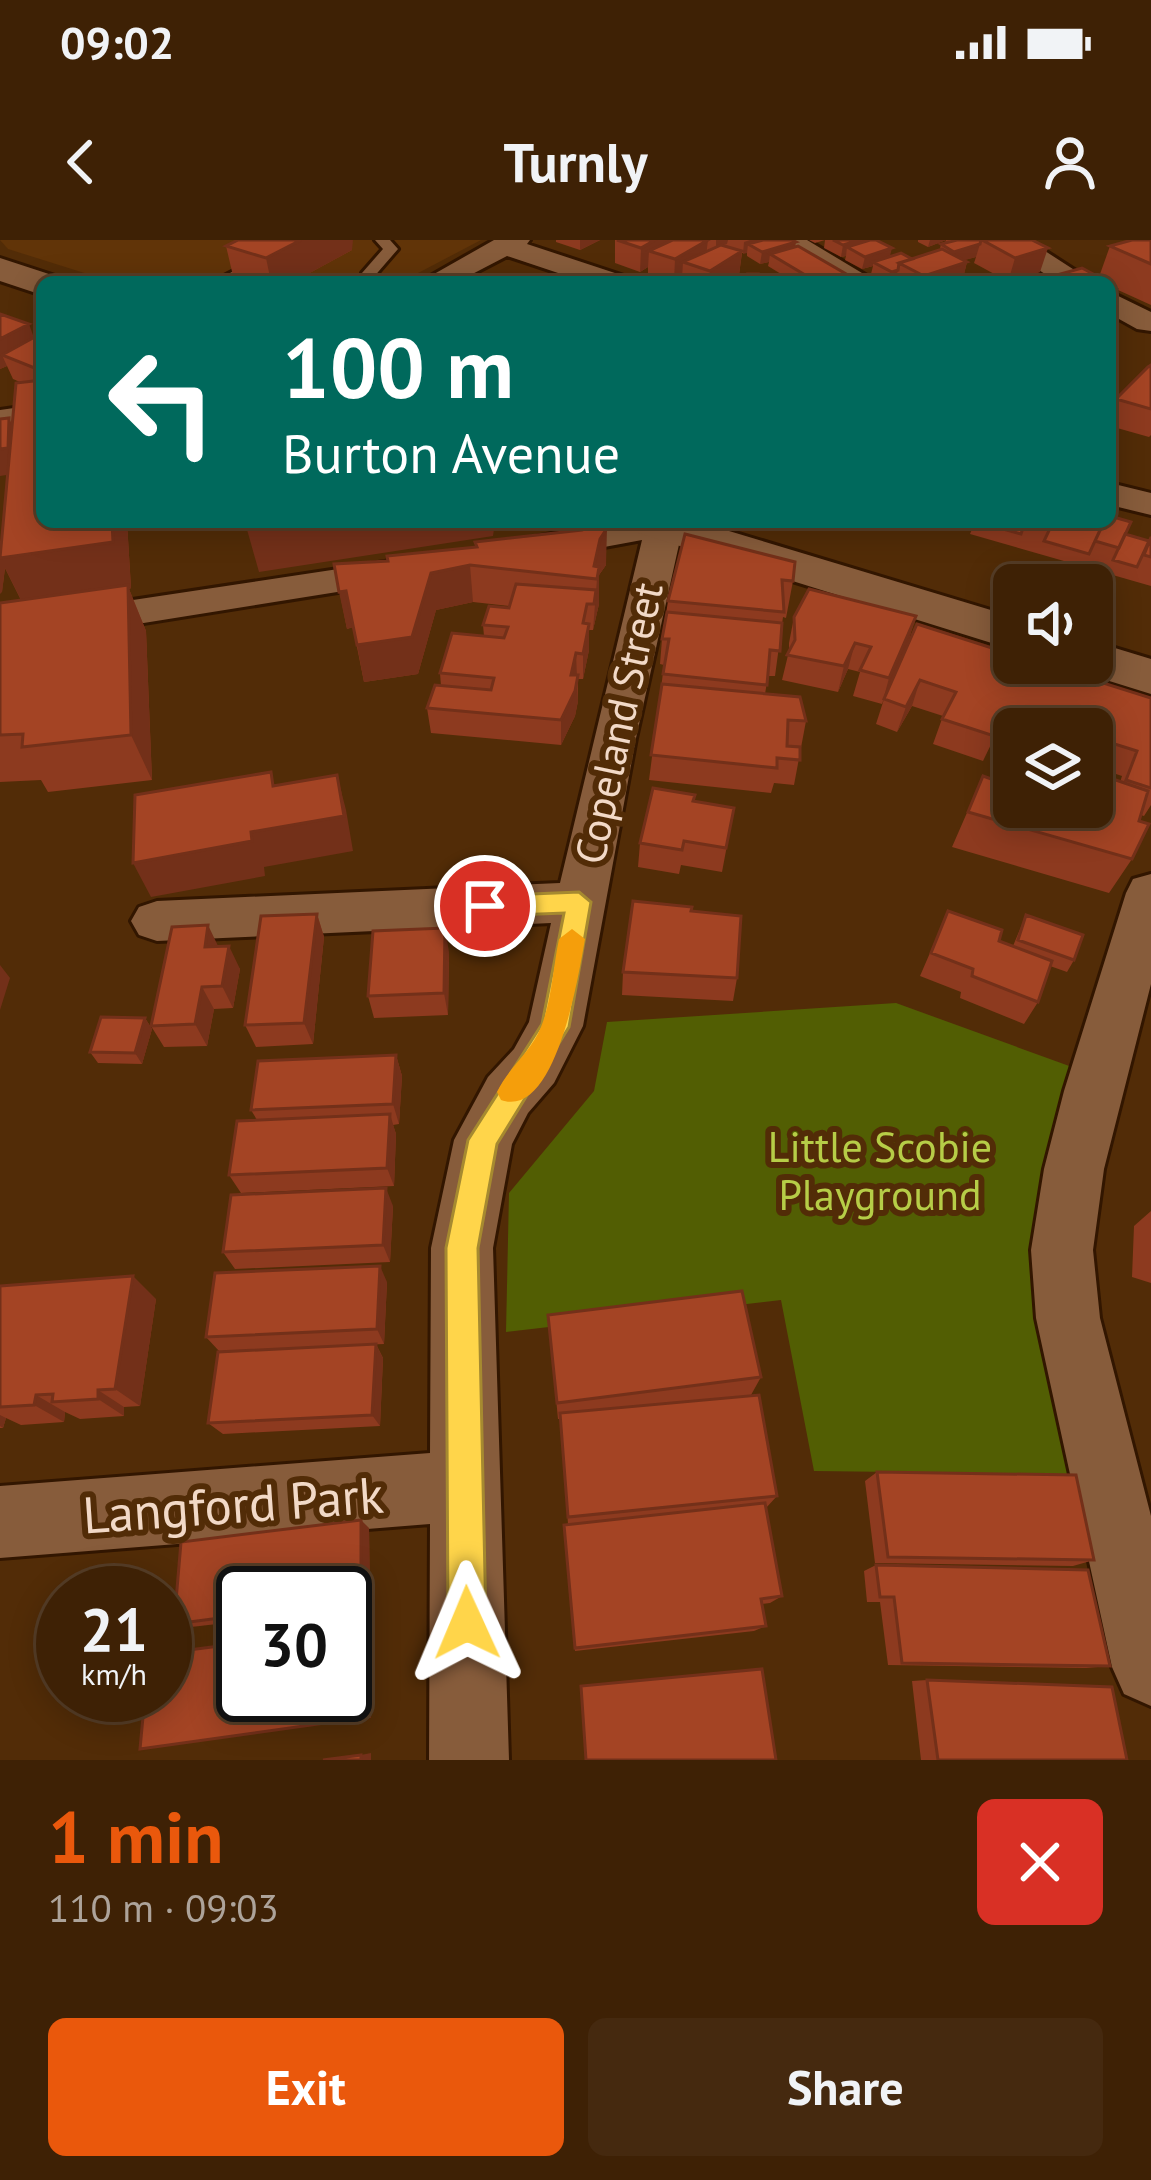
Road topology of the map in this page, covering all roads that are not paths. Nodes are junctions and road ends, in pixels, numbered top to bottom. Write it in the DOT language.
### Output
graph roads {
  1 [pos="303,240"];
  2 [pos="382,240"];
  3 [pos="787,240"];
  4 [pos="1008,240"];
  5 [pos="510,243"];
  6 [pos="365,258"];
  7 [pos="0,268"];
  8 [pos="232,276"];
  9 [pos="447,276"];
  10 [pos="598,276"];
  11 [pos="851,276"];
  12 [pos="1068,276"];
  13 [pos="36,282"];
  14 [pos="0,303"];
  15 [pos="1116,304"];
  16 [pos="36,316"];
  17 [pos="1149,323"];
  18 [pos="1116,332"];
  19 [pos="36,415"];
  20 [pos="0,420"];
  21 [pos="1116,495"];
  22 [pos="1151,504"];
  23 [pos="634,528"];
  24 [pos="658,528"];
  25 [pos="675,528"];
  26 [pos="799,528"];
  27 [pos="503,554"];
  28 [pos="457,562"];
  29 [pos="993,587"];
  30 [pos="1113,622"];
  31 [pos="993,627"];
  32 [pos="0,632"];
  33 [pos="1151,634"];
  34 [pos="1113,665"];
  35 [pos="1151,677"];
  36 [pos="1151,893"];
  37 [pos="579,902"];
  38 [pos="157,921"];
  39 [pos="465,1486"];
  40 [pos="0,1522"];
  41 [pos="1151,1667"];
  42 [pos="469,1760"];
  1 -- 8 [label="lane"];
  2 -- 6 [label="lane"];
  3 -- 11 [label="street"];
  4 -- 12 [label="street"];
  5 -- 9 [label="street"];
  5 -- 10 [label="street"];
  7 -- 13 [label="main road"];
  14 -- 16 [label="main road"];
  15 -- 17 [label="street"];
  17 -- 18 [label="street"];
  19 -- 20 [label="street"];
  21 -- 22 [label="street"];
  23 -- 27 [label="street"];
  24 -- 37 [label="street, Copeland Street"];
  25 -- 31 [label="main road"];
  26 -- 29 [label="main road"];
  28 -- 32 [label="street"];
  30 -- 33 [label="main road"];
  34 -- 35 [label="main road"];
  36 -- 41 [label="street"];
  37 -- 38 [label="street"];
  37 -- 39 [label="street, Copeland Street"];
  39 -- 40 [label="street, Langford Park"];
  39 -- 42 [label="street, Copeland Street"];
}
